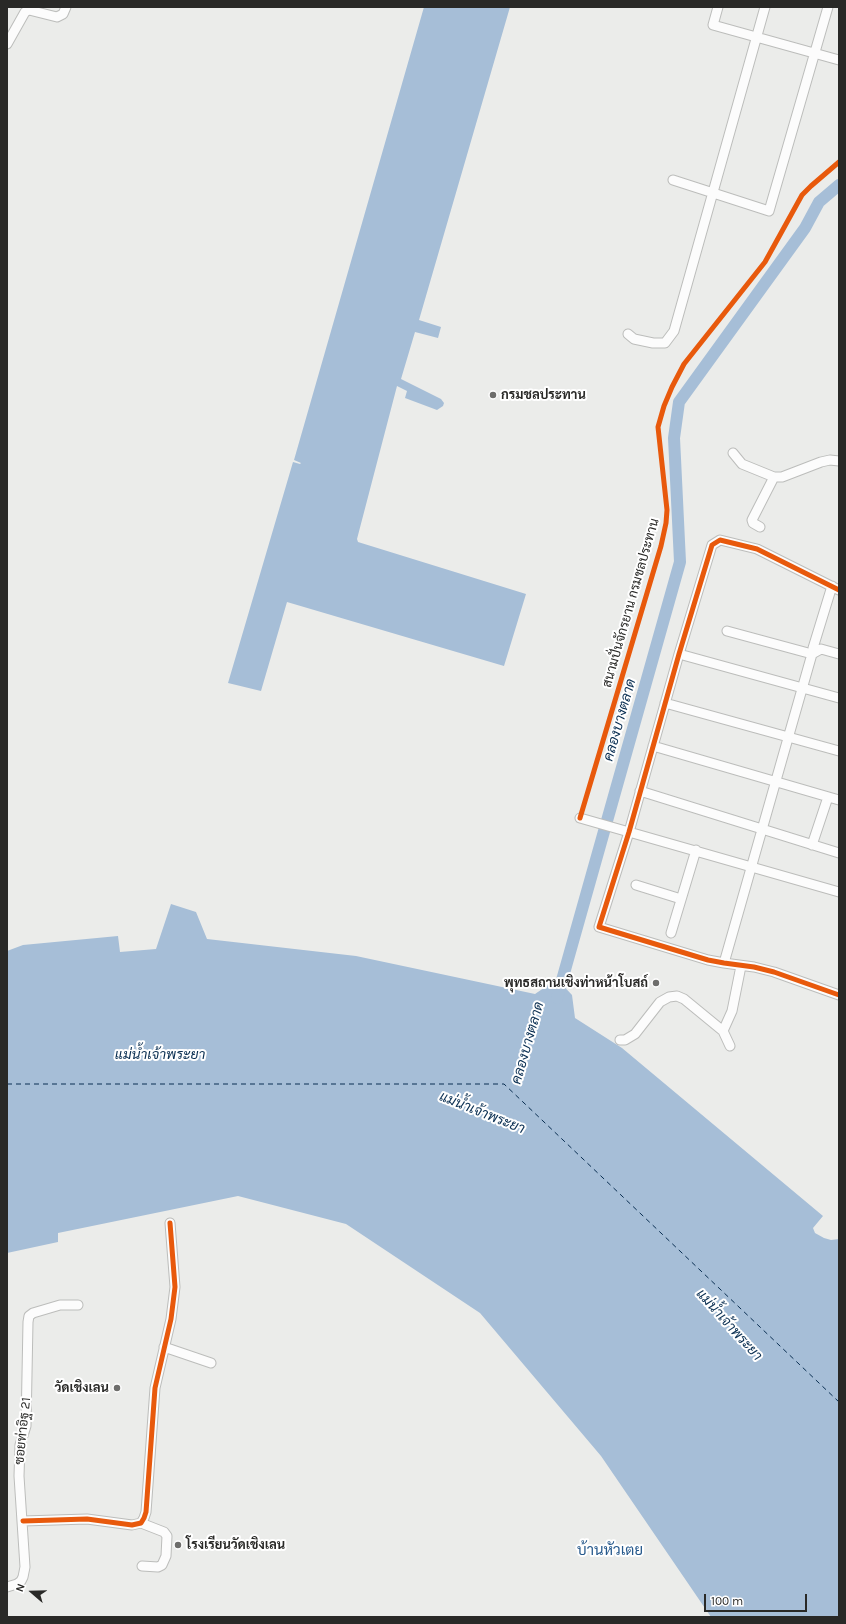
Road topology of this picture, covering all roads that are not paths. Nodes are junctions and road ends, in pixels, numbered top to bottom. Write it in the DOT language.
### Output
graph roads {
  1 [pos="66,7"];
  2 [pos="718,7"];
  3 [pos="765,7"];
  4 [pos="828,7"];
  5 [pos="757,37"];
  6 [pos="7,44"];
  7 [pos="815,53"];
  8 [pos="839,60"];
  9 [pos="673,180"];
  10 [pos="712,192"];
  11 [pos="628,334"];
  12 [pos="734,453"];
  13 [pos="839,461"];
  14 [pos="774,477"];
  15 [pos="760,527"];
  16 [pos="835,588"];
  17 [pos="727,631"];
  18 [pos="813,653"];
  19 [pos="679,654"];
  20 [pos="839,654"];
  21 [pos="802,688"];
  22 [pos="839,698"];
  23 [pos="665,703"];
  24 [pos="789,736"];
  25 [pos="653,746"];
  26 [pos="839,751"];
  27 [pos="776,781"];
  28 [pos="640,791"];
  29 [pos="828,797"];
  30 [pos="839,800"];
  31 [pos="580,818"];
  32 [pos="762,829"];
  33 [pos="629,832"];
  34 [pos="812,845"];
  35 [pos="696,850"];
  36 [pos="839,854"];
  37 [pos="751,867"];
  38 [pos="636,885"];
  39 [pos="839,892"];
  40 [pos="681,899"];
  41 [pos="671,933"];
  42 [pos="724,964"];
  43 [pos="741,966"];
  44 [pos="839,995"];
  45 [pos="723,1031"];
  46 [pos="620,1040"];
  47 [pos="730,1046"];
  48 [pos="170,1223"];
  49 [pos="78,1305"];
  50 [pos="164,1347"];
  51 [pos="211,1363"];
  52 [pos="22,1521"];
  53 [pos="141,1523"];
  54 [pos="142,1566"];
  55 [pos="7,1587"];
  1 -- 6 [label="street"];
  2 -- 5 [label="street"];
  3 -- 5 [label="street"];
  4 -- 7 [label="street"];
  5 -- 7 [label="street"];
  5 -- 10 [label="street"];
  7 -- 8 [label="street"];
  7 -- 10 [label="street"];
  9 -- 10 [label="street"];
  10 -- 11 [label="street"];
  12 -- 14 [label="street"];
  13 -- 14 [label="street"];
  14 -- 15 [label="street"];
  16 -- 18 [label="street"];
  16 -- 19 [label="street"];
  17 -- 18 [label="street"];
  18 -- 20 [label="street"];
  18 -- 21 [label="street"];
  19 -- 21 [label="street"];
  19 -- 23 [label="street"];
  21 -- 22 [label="street"];
  21 -- 24 [label="street"];
  23 -- 24 [label="street"];
  23 -- 25 [label="street"];
  24 -- 26 [label="street"];
  24 -- 27 [label="street"];
  25 -- 27 [label="street"];
  25 -- 28 [label="street"];
  27 -- 29 [label="street"];
  27 -- 32 [label="street"];
  28 -- 32 [label="street"];
  28 -- 33 [label="street"];
  29 -- 30 [label="street"];
  29 -- 34 [label="street"];
  31 -- 33 [label="street"];
  32 -- 34 [label="street"];
  32 -- 37 [label="street"];
  33 -- 35 [label="street"];
  33 -- 42 [label="street"];
  34 -- 36 [label="street"];
  35 -- 37 [label="street"];
  35 -- 40 [label="street"];
  37 -- 39 [label="street"];
  37 -- 42 [label="street"];
  38 -- 40 [label="street"];
  40 -- 41 [label="street"];
  42 -- 43 [label="street"];
  43 -- 44 [label="street"];
  43 -- 45 [label="street"];
  45 -- 46 [label="street"];
  45 -- 47 [label="street"];
  48 -- 50 [label="street"];
  49 -- 52 [label="street, ซอยท่าอิฐ 21"];
  50 -- 51 [label="street"];
  50 -- 53 [label="street"];
  52 -- 53 [label="street"];
  52 -- 55 [label="street, ซอยท่าอิฐ 21"];
  53 -- 54 [label="street"];
}
